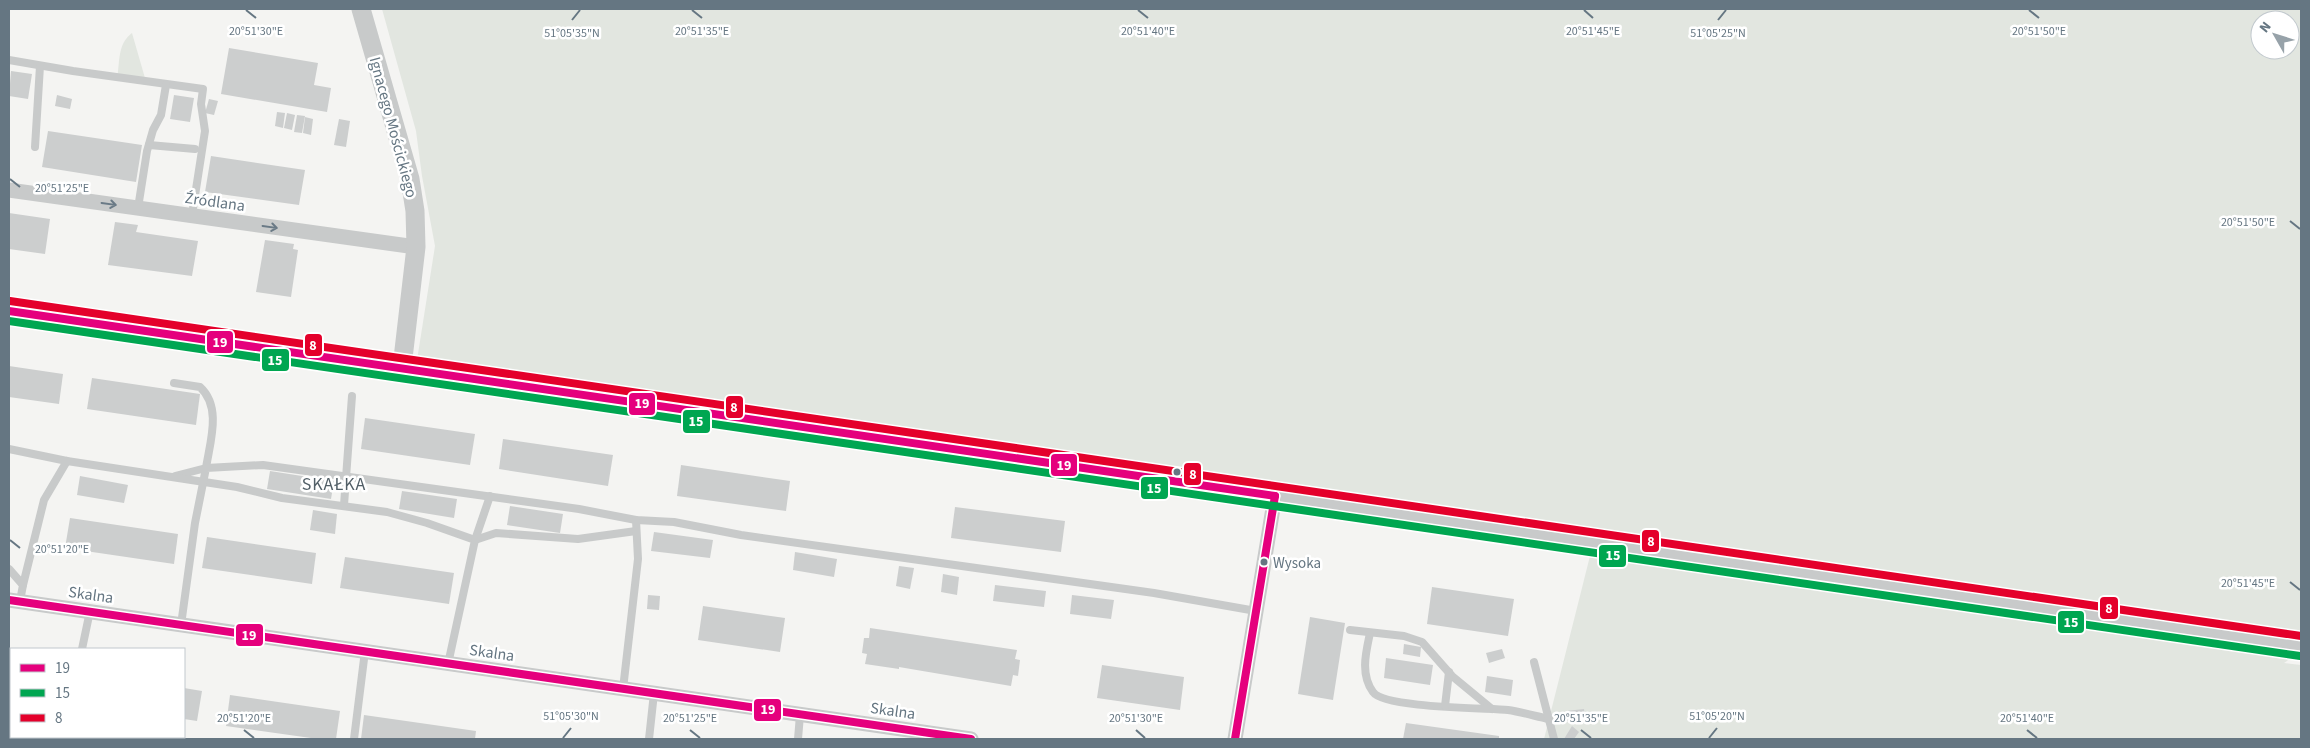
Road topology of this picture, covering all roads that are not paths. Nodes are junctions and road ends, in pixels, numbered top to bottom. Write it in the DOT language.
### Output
graph roads {
  1 [pos="361,9"];
  2 [pos="9,60"];
  3 [pos="40,66"];
  4 [pos="166,85"];
  5 [pos="149,145"];
  6 [pos="35,148"];
  7 [pos="195,149"];
  8 [pos="9,190"];
  9 [pos="138,208"];
  10 [pos="192,215"];
  11 [pos="416,247"];
  12 [pos="9,311"];
  13 [pos="402,367"];
  14 [pos="174,383"];
  15 [pos="352,396"];
  16 [pos="9,449"];
  17 [pos="67,462"];
  18 [pos="206,468"];
  19 [pos="347,476"];
  20 [pos="171,477"];
  21 [pos="204,481"];
  22 [pos="490,496"];
  23 [pos="1275,496"];
  24 [pos="344,505"];
  25 [pos="636,520"];
  26 [pos="636,531"];
  27 [pos="475,540"];
  28 [pos="9,569"];
  29 [pos="23,585"];
  30 [pos="14,601"];
  31 [pos="90,611"];
  32 [pos="1256,611"];
  33 [pos="181,625"];
  34 [pos="1350,630"];
  35 [pos="1370,633"];
  36 [pos="2301,646"];
  37 [pos="82,648"];
  38 [pos="365,652"];
  39 [pos="1534,662"];
  40 [pos="448,664"];
  41 [pos="1449,672"];
  42 [pos="623,689"];
  43 [pos="654,693"];
  44 [pos="1445,706"];
  45 [pos="1492,709"];
  46 [pos="800,714"];
  47 [pos="1549,719"];
  48 [pos="949,738"];
  49 [pos="354,739"];
  50 [pos="649,739"];
  51 [pos="798,739"];
  52 [pos="971,739"];
  53 [pos="1235,739"];
  54 [pos="1554,739"];
  1 -- 11 [label="street, Ignacego Mościckiego"];
  2 -- 3 [label="lane"];
  3 -- 4 [label="lane"];
  3 -- 6 [label="lane"];
  4 -- 5 [label="lane"];
  4 -- 10 [label="lane"];
  5 -- 7 [label="lane"];
  5 -- 9 [label="lane"];
  8 -- 9 [label="street, Źródlana, one-way"];
  9 -- 10 [label="street, Źródlana"];
  10 -- 11 [label="street, Źródlana, one-way"];
  11 -- 13 [label="street, Ignacego Mościckiego"];
  12 -- 13 [label="street"];
  13 -- 23 [label="street"];
  14 -- 18 [label="lane"];
  15 -- 19 [label="lane"];
  16 -- 17 [label="lane"];
  17 -- 20 [label="lane"];
  17 -- 29 [label="lane"];
  18 -- 19 [label="lane"];
  18 -- 20 [label="lane"];
  18 -- 21 [label="lane"];
  19 -- 22 [label="lane"];
  19 -- 24 [label="lane"];
  20 -- 21 [label="lane"];
  21 -- 24 [label="lane"];
  21 -- 33 [label="lane"];
  22 -- 25 [label="lane"];
  22 -- 27 [label="lane"];
  23 -- 32 [label="street"];
  23 -- 36 [label="street"];
  24 -- 27 [label="lane"];
  25 -- 26 [label="lane"];
  25 -- 32 [label="lane"];
  26 -- 27 [label="lane"];
  26 -- 42 [label="lane"];
  27 -- 40 [label="lane"];
  28 -- 29 [label="lane"];
  29 -- 30 [label="lane"];
  30 -- 31 [label="street, Skalna"];
  31 -- 33 [label="street, Skalna"];
  31 -- 37 [label="lane"];
  32 -- 53 [label="street"];
  33 -- 38 [label="street, Skalna"];
  34 -- 35 [label="lane"];
  35 -- 41 [label="lane"];
  35 -- 44 [label="lane"];
  38 -- 40 [label="street, Skalna"];
  38 -- 49 [label="lane"];
  39 -- 47 [label="lane"];
  40 -- 42 [label="street, Skalna"];
  41 -- 44 [label="lane"];
  41 -- 45 [label="lane"];
  42 -- 43 [label="street, Skalna"];
  43 -- 46 [label="street, Skalna"];
  43 -- 50 [label="lane"];
  44 -- 45 [label="lane"];
  45 -- 47 [label="lane"];
  46 -- 48 [label="street, Skalna"];
  46 -- 51 [label="lane"];
  47 -- 54 [label="lane"];
  48 -- 52 [label="street, Skalna"];
}
